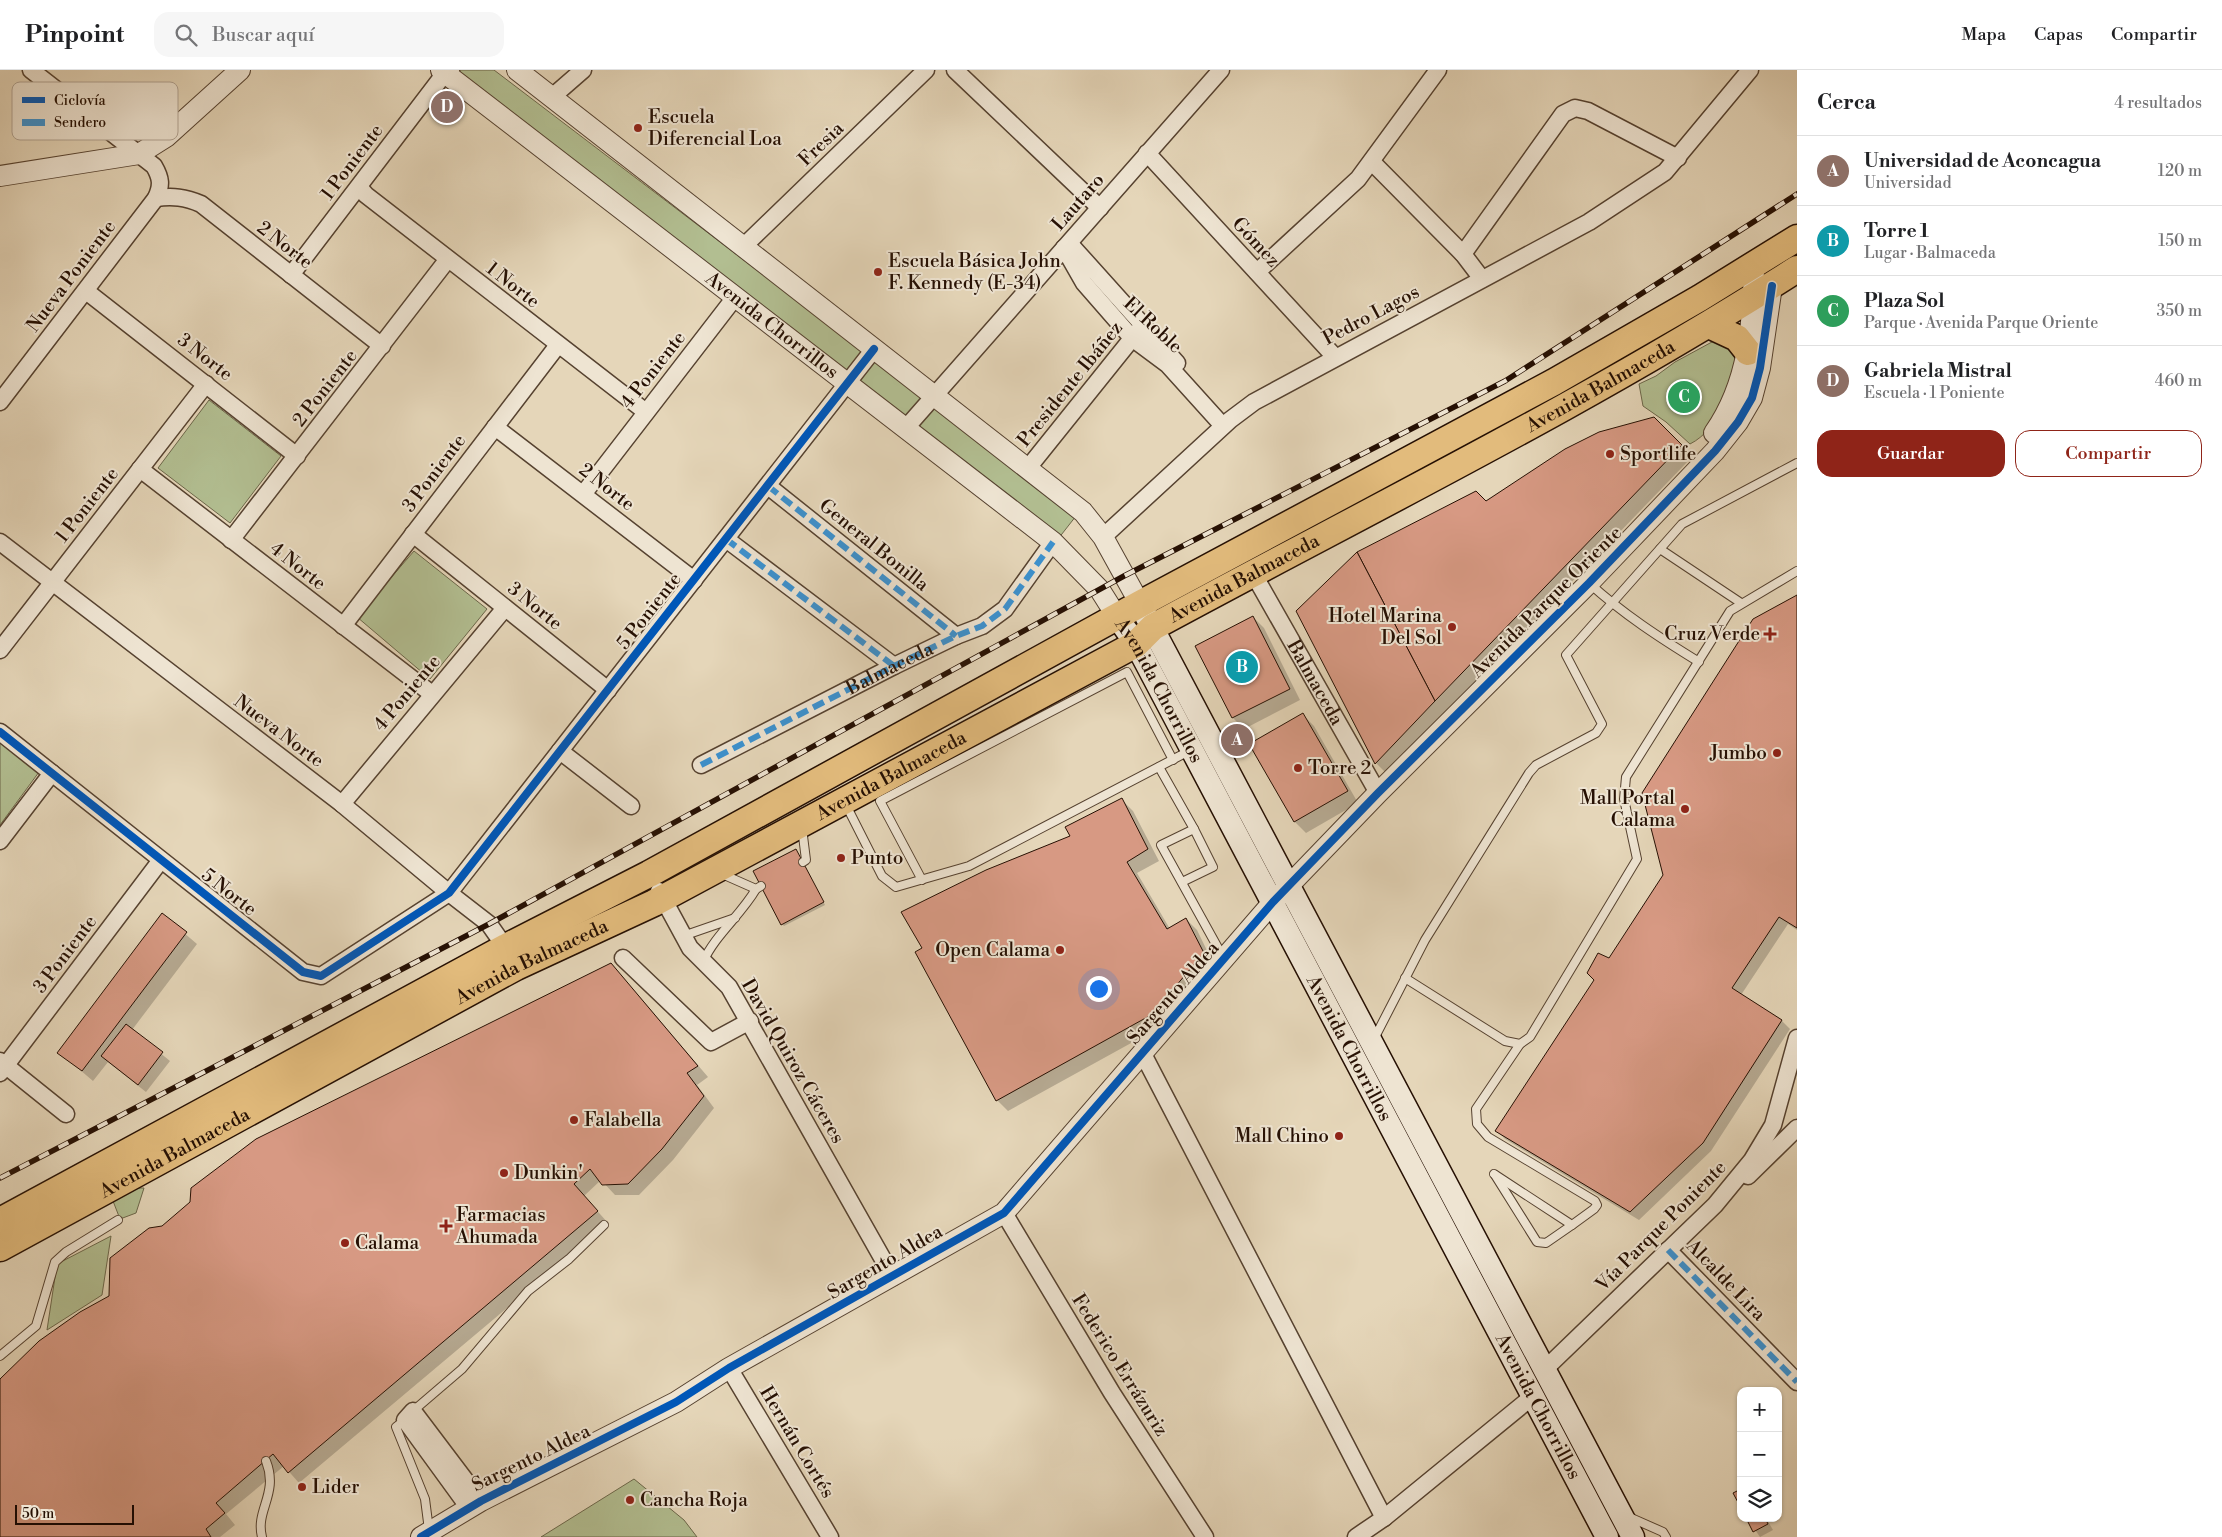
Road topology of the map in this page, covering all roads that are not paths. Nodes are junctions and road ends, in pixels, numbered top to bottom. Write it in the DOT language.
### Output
graph roads {
  1 [pos="31,70"];
  2 [pos="240,70"];
  3 [pos="517,70"];
  4 [pos="583,70"];
  5 [pos="926,70"];
  6 [pos="955,70"];
  7 [pos="1221,70"];
  8 [pos="1438,70"];
  9 [pos="1750,70"];
  10 [pos="446,71"];
  11 [pos="46,82"];
  12 [pos="552,97"];
  13 [pos="178,126"];
  14 [pos="121,140"];
  15 [pos="161,140"];
  16 [pos="1148,153"];
  17 [pos="139,154"];
  18 [pos="1678,158"];
  19 [pos="1372,162"];
  20 [pos="0,176"];
  21 [pos="359,187"];
  22 [pos="156,198"];
  23 [pos="1100,208"];
  24 [pos="1797,238"];
  25 [pos="743,246"];
  26 [pos="1066,246"];
  27 [pos="1463,254"];
  28 [pos="448,259"];
  29 [pos="1754,265"];
  30 [pos="1797,270"];
  31 [pos="1257,272"];
  32 [pos="291,275"];
  33 [pos="1482,279"];
  34 [pos="86,291"];
  35 [pos="1763,291"];
  36 [pos="736,296"];
  37 [pos="1709,325"];
  38 [pos="1143,326"];
  39 [pos="1132,338"];
  40 [pos="558,345"];
  41 [pos="382,346"];
  42 [pos="874,349"];
  43 [pos="1748,352"];
  44 [pos="1335,357"];
  45 [pos="206,384"];
  46 [pos="847,385"];
  47 [pos="2,395"];
  48 [pos="934,396"];
  49 [pos="646,412"];
  50 [pos="1226,423"];
  51 [pos="495,427"];
  52 [pos="905,429"];
  53 [pos="297,456"];
  54 [pos="1797,463"];
  55 [pos="1028,468"];
  56 [pos="140,469"];
  57 [pos="768,486"];
  58 [pos="584,493"];
  59 [pos="413,534"];
  60 [pos="1103,537"];
  61 [pos="726,539"];
  62 [pos="231,540"];
  63 [pos="0,542"];
  64 [pos="1053,542"];
  65 [pos="1660,549"];
  66 [pos="1797,571"];
  67 [pos="1254,573"];
  68 [pos="694,580"];
  69 [pos="52,583"];
  70 [pos="1589,583"];
  71 [pos="1741,603"];
  72 [pos="1140,604"];
  73 [pos="1612,604"];
  74 [pos="505,608"];
  75 [pos="1117,617"];
  76 [pos="343,626"];
  77 [pos="956,636"];
  78 [pos="1144,636"];
  79 [pos="0,650"];
  80 [pos="1699,662"];
  81 [pos="894,666"];
  82 [pos="608,690"];
  83 [pos="432,694"];
  84 [pos="0,732"];
  85 [pos="560,751"];
  86 [pos="1183,755"];
  87 [pos="701,765"];
  88 [pos="1159,766"];
  89 [pos="52,773"];
  90 [pos="1378,792"];
  91 [pos="844,801"];
  92 [pos="342,804"];
  93 [pos="631,806"];
  94 [pos="801,824"];
  95 [pos="1194,828"];
  96 [pos="0,841"];
  97 [pos="161,860"];
  98 [pos="803,862"];
  99 [pos="714,871"];
  100 [pos="649,874"];
  101 [pos="922,880"];
  102 [pos="1182,882"];
  103 [pos="1289,885"];
  104 [pos="449,893"];
  105 [pos="663,898"];
  106 [pos="1273,902"];
  107 [pos="737,918"];
  108 [pos="682,936"];
  109 [pos="511,957"];
  110 [pos="624,958"];
  111 [pos="1224,959"];
  112 [pos="703,962"];
  113 [pos="1405,978"];
  114 [pos="750,1021"];
  115 [pos="1796,1040"];
  116 [pos="1372,1043"];
  117 [pos="1520,1044"];
  118 [pos="1143,1054"];
  119 [pos="2,1067"];
  120 [pos="1797,1069"];
  121 [pos="66,1114"];
  122 [pos="1797,1128"];
  123 [pos="1429,1149"];
  124 [pos="1409,1159"];
  125 [pos="1715,1205"];
  126 [pos="1004,1213"];
  127 [pos="118,1220"];
  128 [pos="0,1221"];
  129 [pos="604,1225"];
  130 [pos="1572,1225"];
  131 [pos="0,1248"];
  132 [pos="1668,1250"];
  133 [pos="893,1277"];
  134 [pos="0,1356"];
  135 [pos="729,1368"];
  136 [pos="1545,1369"];
  137 [pos="1797,1382"];
  138 [pos="1532,1397"];
  139 [pos="409,1415"];
  140 [pos="266,1460"];
  141 [pos="475,1504"];
  142 [pos="1621,1513"];
  143 [pos="1384,1518"];
  144 [pos="425,1534"];
  145 [pos="262,1537"];
  146 [pos="830,1537"];
  147 [pos="1204,1537"];
  148 [pos="1356,1537"];
  149 [pos="1607,1537"];
  150 [pos="1633,1537"];
  151 [pos="1666,1537"];
  1 -- 11 [label="street"];
  2 -- 13 [label="street"];
  3 -- 12 [label="street, Avenida Chorrillos"];
  4 -- 12 [label="street"];
  5 -- 25 [label="street, Fresia"];
  6 -- 23 [label="street"];
  7 -- 16 [label="street, Lautaro"];
  8 -- 19 [label="street"];
  9 -- 18 [label="street, Pedro Lagos"];
  10 -- 21 [label="street, 1 Poniente"];
  10 -- 36 [label="street, Avenida Chorrillos"];
  12 -- 25 [label="street, Avenida Chorrillos"];
  14 -- 17 [label="street"];
  15 -- 17 [label="street"];
  16 -- 23 [label="street, Lautaro"];
  16 -- 31 [label="street, Gómez"];
  17 -- 20 [label="street"];
  17 -- 22 [label="street"];
  18 -- 27 [label="street"];
  18 -- 33 [label="street, Pedro Lagos"];
  19 -- 27 [label="street"];
  19 -- 31 [label="street"];
  21 -- 28 [label="street, 1 Norte"];
  21 -- 32 [label="street, 1 Poniente"];
  22 -- 32 [label="street, 2 Norte"];
  22 -- 34 [label="street, Nueva Poniente"];
  23 -- 26 [label="street, Lautaro"];
  24 -- 29 [label="main road"];
  25 -- 42 [label="street, Avenida Chorrillos"];
  26 -- 38 [label="street, El Roble"];
  26 -- 39 [label="street, El Roble"];
  26 -- 48 [label="street, Lautaro"];
  27 -- 33 [label="street"];
  28 -- 40 [label="street, 1 Norte"];
  28 -- 41 [label="street, 2 Poniente"];
  29 -- 35 [label="street, Avenida Parque Oriente"];
  29 -- 72 [label="main road, Avenida Balmaceda"];
  30 -- 35 [label="main road"];
  31 -- 44 [label="street, Gómez"];
  32 -- 41 [label="street, 2 Norte"];
  33 -- 44 [label="street, Pedro Lagos"];
  34 -- 45 [label="street, 3 Norte"];
  34 -- 47 [label="street, Nueva Poniente"];
  35 -- 37 [label="main road, Avenida Balmaceda"];
  35 -- 43 [label="street, Avenida Parque Oriente"];
  35 -- 70 [label="street, Avenida Parque Oriente"];
  36 -- 46 [label="street, Avenida Chorrillos"];
  36 -- 49 [label="street, 4 Poniente"];
  37 -- 43 [label="main road"];
  37 -- 67 [label="main road, Avenida Balmaceda"];
  38 -- 39 [label="street, Presidente Ibáñez"];
  38 -- 50 [label="street, El Roble"];
  39 -- 50 [label="street, El Roble"];
  39 -- 55 [label="street, Presidente Ibáñez"];
  40 -- 49 [label="street, 1 Norte"];
  40 -- 51 [label="street, 3 Poniente"];
  41 -- 53 [label="street, 2 Poniente"];
  42 -- 46 [label="street, 5 Poniente"];
  42 -- 48 [label="street, Avenida Chorrillos"];
  43 -- 70 [label="street, Avenida Parque Oriente"];
  44 -- 50 [label="street, Pedro Lagos"];
  45 -- 53 [label="street, 3 Norte"];
  45 -- 56 [label="street, 1 Poniente"];
  46 -- 52 [label="street, Avenida Chorrillos"];
  46 -- 57 [label="street, 5 Poniente"];
  48 -- 52 [label="street, Lautaro"];
  48 -- 55 [label="street, Avenida Chorrillos"];
  49 -- 58 [label="street, 4 Poniente"];
  50 -- 60 [label="street, Pedro Lagos"];
  51 -- 58 [label="street, 2 Norte"];
  51 -- 59 [label="street, 3 Poniente"];
  52 -- 64 [label="street, Avenida Chorrillos"];
  53 -- 62 [label="street, 2 Poniente"];
  54 -- 65 [label="lane"];
  55 -- 60 [label="street, Avenida Chorrillos"];
  56 -- 62 [label="street, 4 Norte"];
  56 -- 69 [label="street, 1 Poniente"];
  57 -- 61 [label="street, 5 Poniente"];
  57 -- 77 [label="street, General Bonilla"];
  58 -- 68 [label="street, 2 Norte"];
  59 -- 74 [label="street, 3 Norte"];
  59 -- 76 [label="street, 3 Poniente"];
  60 -- 72 [label="street, Avenida Chorrillos"];
  61 -- 68 [label="street, 5 Poniente"];
  61 -- 81 [label="street"];
  62 -- 76 [label="street, 4 Norte"];
  63 -- 69 [label="street, Nueva Norte"];
  64 -- 75 [label="street, Avenida Chorrillos"];
  64 -- 77 [label="street, Balmaceda"];
  65 -- 71 [label="lane"];
  65 -- 73 [label="lane"];
  66 -- 71 [label="lane"];
  67 -- 78 [label="main road, Avenida Balmaceda"];
  67 -- 90 [label="street, Balmaceda"];
  68 -- 82 [label="street, 5 Poniente"];
  69 -- 79 [label="street, 1 Poniente"];
  69 -- 92 [label="street, Nueva Norte"];
  70 -- 73 [label="lane"];
  70 -- 90 [label="street, Avenida Parque Oriente"];
  71 -- 80 [label="lane"];
  72 -- 75 [label="main road, Avenida Balmaceda"];
  72 -- 78 [label="main road"];
  73 -- 80 [label="lane"];
  73 -- 113 [label="lane"];
  74 -- 82 [label="street, 3 Norte"];
  74 -- 83 [label="street, 4 Poniente"];
  75 -- 78 [label="main road, Avenida Chorrillos"];
  75 -- 100 [label="main road, Avenida Balmaceda"];
  76 -- 83 [label="street, 4 Norte"];
  77 -- 81 [label="street, Balmaceda"];
  78 -- 86 [label="main road, Avenida Chorrillos"];
  78 -- 91 [label="main road, Avenida Balmaceda"];
  78 -- 103 [label="main road, Avenida Chorrillos"];
  80 -- 117 [label="lane"];
  81 -- 87 [label="street, Balmaceda"];
  82 -- 85 [label="street, 5 Poniente"];
  83 -- 92 [label="street, 4 Poniente"];
  84 -- 89 [label="street, 5 Norte"];
  85 -- 93 [label="street"];
  85 -- 104 [label="street, 5 Poniente"];
  86 -- 88 [label="lane"];
  86 -- 101 [label="lane"];
  86 -- 106 [label="main road, Avenida Chorrillos"];
  88 -- 95 [label="lane"];
  88 -- 101 [label="lane"];
  89 -- 96 [label="street"];
  89 -- 97 [label="street, 5 Norte"];
  90 -- 103 [label="street, Avenida Parque Oriente"];
  91 -- 94 [label="main road, Avenida Balmaceda"];
  91 -- 101 [label="lane"];
  92 -- 104 [label="street, Nueva Norte"];
  94 -- 98 [label="lane"];
  94 -- 99 [label="main road, Avenida Balmaceda"];
  95 -- 102 [label="lane"];
  95 -- 102 [label="lane"];
  97 -- 104 [label="street, 5 Norte"];
  97 -- 119 [label="street, 3 Poniente"];
  99 -- 105 [label="main road, Avenida Balmaceda"];
  99 -- 107 [label="lane"];
  100 -- 105 [label="street, David Quiroz Cáceres"];
  100 -- 109 [label="main road, Avenida Balmaceda"];
  102 -- 111 [label="lane"];
  103 -- 106 [label="street, Avenida Parque Oriente"];
  103 -- 116 [label="main road, Avenida Chorrillos"];
  104 -- 109 [label="street, Nueva Norte"];
  105 -- 108 [label="street, David Quiroz Cáceres"];
  105 -- 109 [label="main road, Avenida Balmaceda"];
  106 -- 111 [label="street, Sargento Aldea"];
  106 -- 124 [label="main road, Avenida Chorrillos"];
  107 -- 108 [label="lane"];
  107 -- 112 [label="lane"];
  108 -- 112 [label="street, David Quiroz Cáceres"];
  109 -- 128 [label="main road, Avenida Balmaceda"];
  109 -- 131 [label="main road, Avenida Balmaceda"];
  110 -- 114 [label="street"];
  111 -- 118 [label="street, Sargento Aldea"];
  112 -- 114 [label="street, David Quiroz Cáceres"];
  113 -- 116 [label="lane"];
  113 -- 117 [label="lane"];
  114 -- 133 [label="street, David Quiroz Cáceres"];
  115 -- 120 [label="street"];
  115 -- 125 [label="street, Vía Parque Poniente"];
  116 -- 123 [label="main road, Avenida Chorrillos"];
  117 -- 130 [label="lane"];
  118 -- 126 [label="street, Sargento Aldea"];
  118 -- 143 [label="street"];
  119 -- 121 [label="street"];
  122 -- 125 [label="street"];
  123 -- 124 [label="main road"];
  123 -- 136 [label="main road, Avenida Chorrillos"];
  124 -- 138 [label="main road, Avenida Chorrillos"];
  125 -- 132 [label="street, Vía Parque Poniente"];
  126 -- 133 [label="street, Sargento Aldea"];
  126 -- 147 [label="street, Federico Errázuriz"];
  127 -- 134 [label="lane"];
  129 -- 139 [label="lane"];
  130 -- 130 [label="lane"];
  132 -- 136 [label="street, Vía Parque Poniente"];
  132 -- 137 [label="street, Alcalde Lira"];
  133 -- 135 [label="street, Sargento Aldea"];
  135 -- 141 [label="street, Sargento Aldea"];
  135 -- 146 [label="street, Hernán Cortés"];
  136 -- 142 [label="main road, Avenida Chorrillos"];
  138 -- 143 [label="street"];
  138 -- 149 [label="main road, Avenida Chorrillos"];
  139 -- 141 [label="street"];
  139 -- 144 [label="lane"];
  140 -- 145 [label="lane"];
  141 -- 144 [label="street, Sargento Aldea"];
  142 -- 150 [label="main road, Avenida Chorrillos"];
  142 -- 151 [label="lane"];
  143 -- 148 [label="street"];
}
